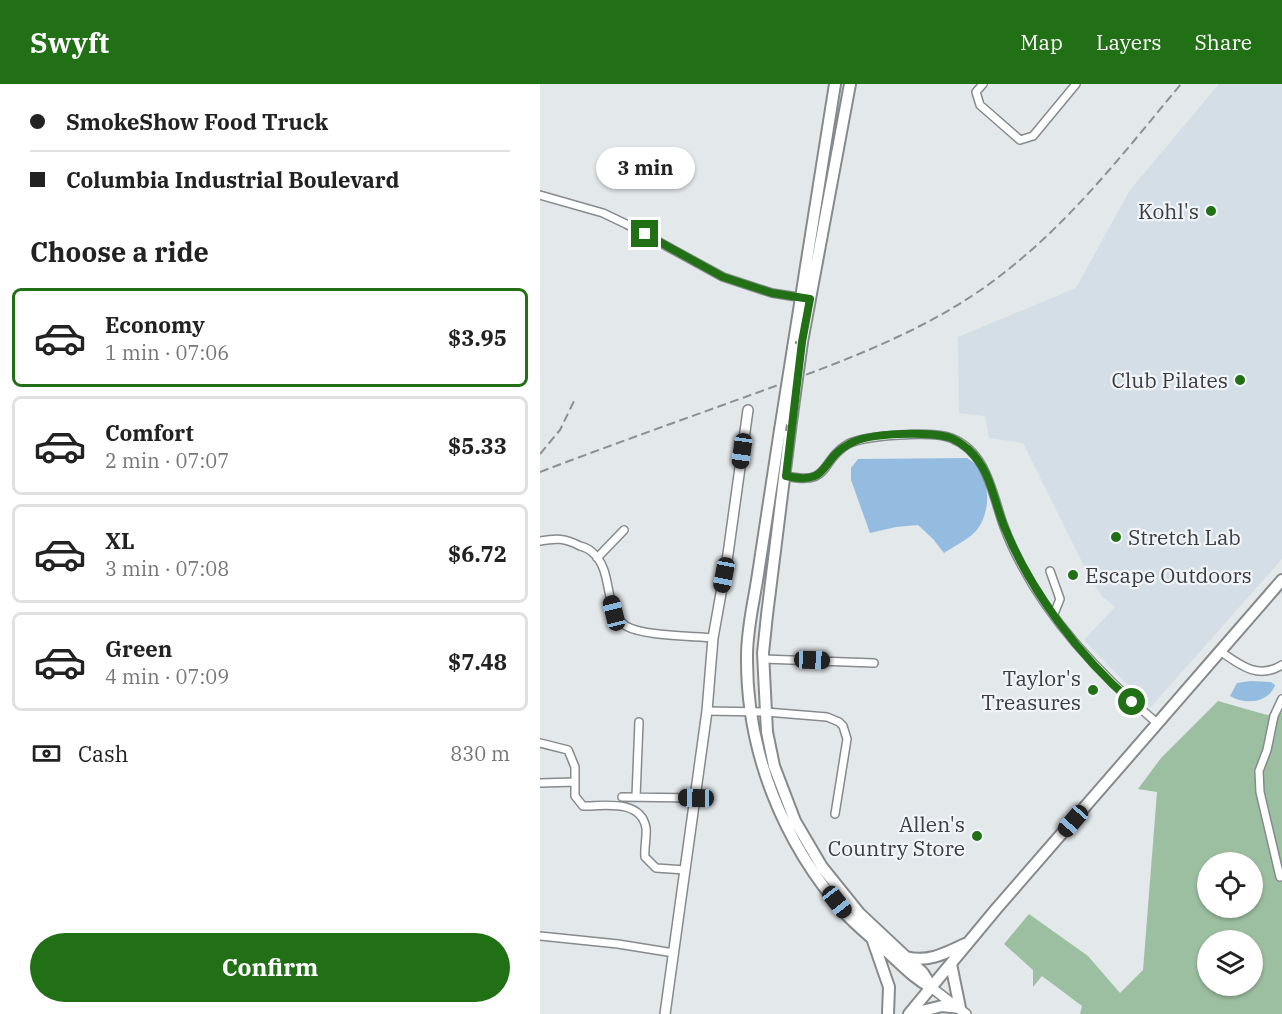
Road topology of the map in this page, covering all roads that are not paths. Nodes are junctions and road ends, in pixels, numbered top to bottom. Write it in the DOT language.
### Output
graph roads {
  1 [pos="835,84"];
  2 [pos="850,84"];
  3 [pos="983,84"];
  4 [pos="1076,84"];
  5 [pos="540,195"];
  6 [pos="805,298"];
  7 [pos="797,345"];
  8 [pos="748,410"];
  9 [pos="786,476"];
  10 [pos="624,530"];
  11 [pos="540,541"];
  12 [pos="597,558"];
  13 [pos="1050,572"];
  14 [pos="1282,580"];
  15 [pos="1053,614"];
  16 [pos="713,638"];
  17 [pos="1220,651"];
  18 [pos="763,659"];
  19 [pos="874,663"];
  20 [pos="1281,667"];
  21 [pos="1282,699"];
  22 [pos="707,711"];
  23 [pos="751,712"];
  24 [pos="766,712"];
  25 [pos="639,722"];
  26 [pos="1157,723"];
  27 [pos="540,743"];
  28 [pos="575,782"];
  29 [pos="540,783"];
  30 [pos="622,797"];
  31 [pos="636,797"];
  32 [pos="696,798"];
  33 [pos="835,814"];
  34 [pos="685,870"];
  35 [pos="1280,877"];
  36 [pos="540,936"];
  37 [pos="872,937"];
  38 [pos="969,943"];
  39 [pos="674,953"];
  40 [pos="905,956"];
  41 [pos="951,964"];
  42 [pos="932,988"];
  43 [pos="963,1011"];
  44 [pos="665,1014"];
  45 [pos="888,1014"];
  46 [pos="909,1014"];
  1 -- 6 [label="main road"];
  2 -- 6 [label="main road"];
  3 -- 4 [label="street"];
  5 -- 6 [label="street"];
  6 -- 7 [label="main road"];
  7 -- 9 [label="main road, bridge"];
  7 -- 23 [label="main road, bridge"];
  8 -- 16 [label="street"];
  9 -- 15 [label="street"];
  9 -- 18 [label="main road"];
  10 -- 12 [label="street"];
  11 -- 12 [label="street"];
  12 -- 16 [label="street"];
  13 -- 15 [label="street"];
  14 -- 17 [label="main road"];
  15 -- 26 [label="street"];
  16 -- 22 [label="street"];
  17 -- 20 [label="street"];
  17 -- 26 [label="main road"];
  18 -- 19 [label="street"];
  18 -- 24 [label="main road"];
  21 -- 35 [label="street"];
  22 -- 23 [label="street"];
  22 -- 32 [label="street"];
  23 -- 24 [label="street"];
  23 -- 37 [label="main road"];
  24 -- 33 [label="street"];
  24 -- 40 [label="main road"];
  25 -- 31 [label="street"];
  26 -- 38 [label="main road"];
  27 -- 28 [label="street"];
  28 -- 29 [label="street"];
  28 -- 34 [label="street"];
  30 -- 31 [label="street"];
  31 -- 32 [label="street"];
  32 -- 34 [label="street"];
  34 -- 39 [label="street"];
  36 -- 39 [label="street"];
  37 -- 42 [label="main road"];
  37 -- 45 [label="main road"];
  38 -- 40 [label="main road"];
  38 -- 41 [label="main road"];
  39 -- 44 [label="street"];
  40 -- 42 [label="main road"];
  41 -- 42 [label="main road"];
  41 -- 43 [label="main road"];
  42 -- 43 [label="street"];
  42 -- 46 [label="main road"];
  43 -- 46 [label="main road"];
}
